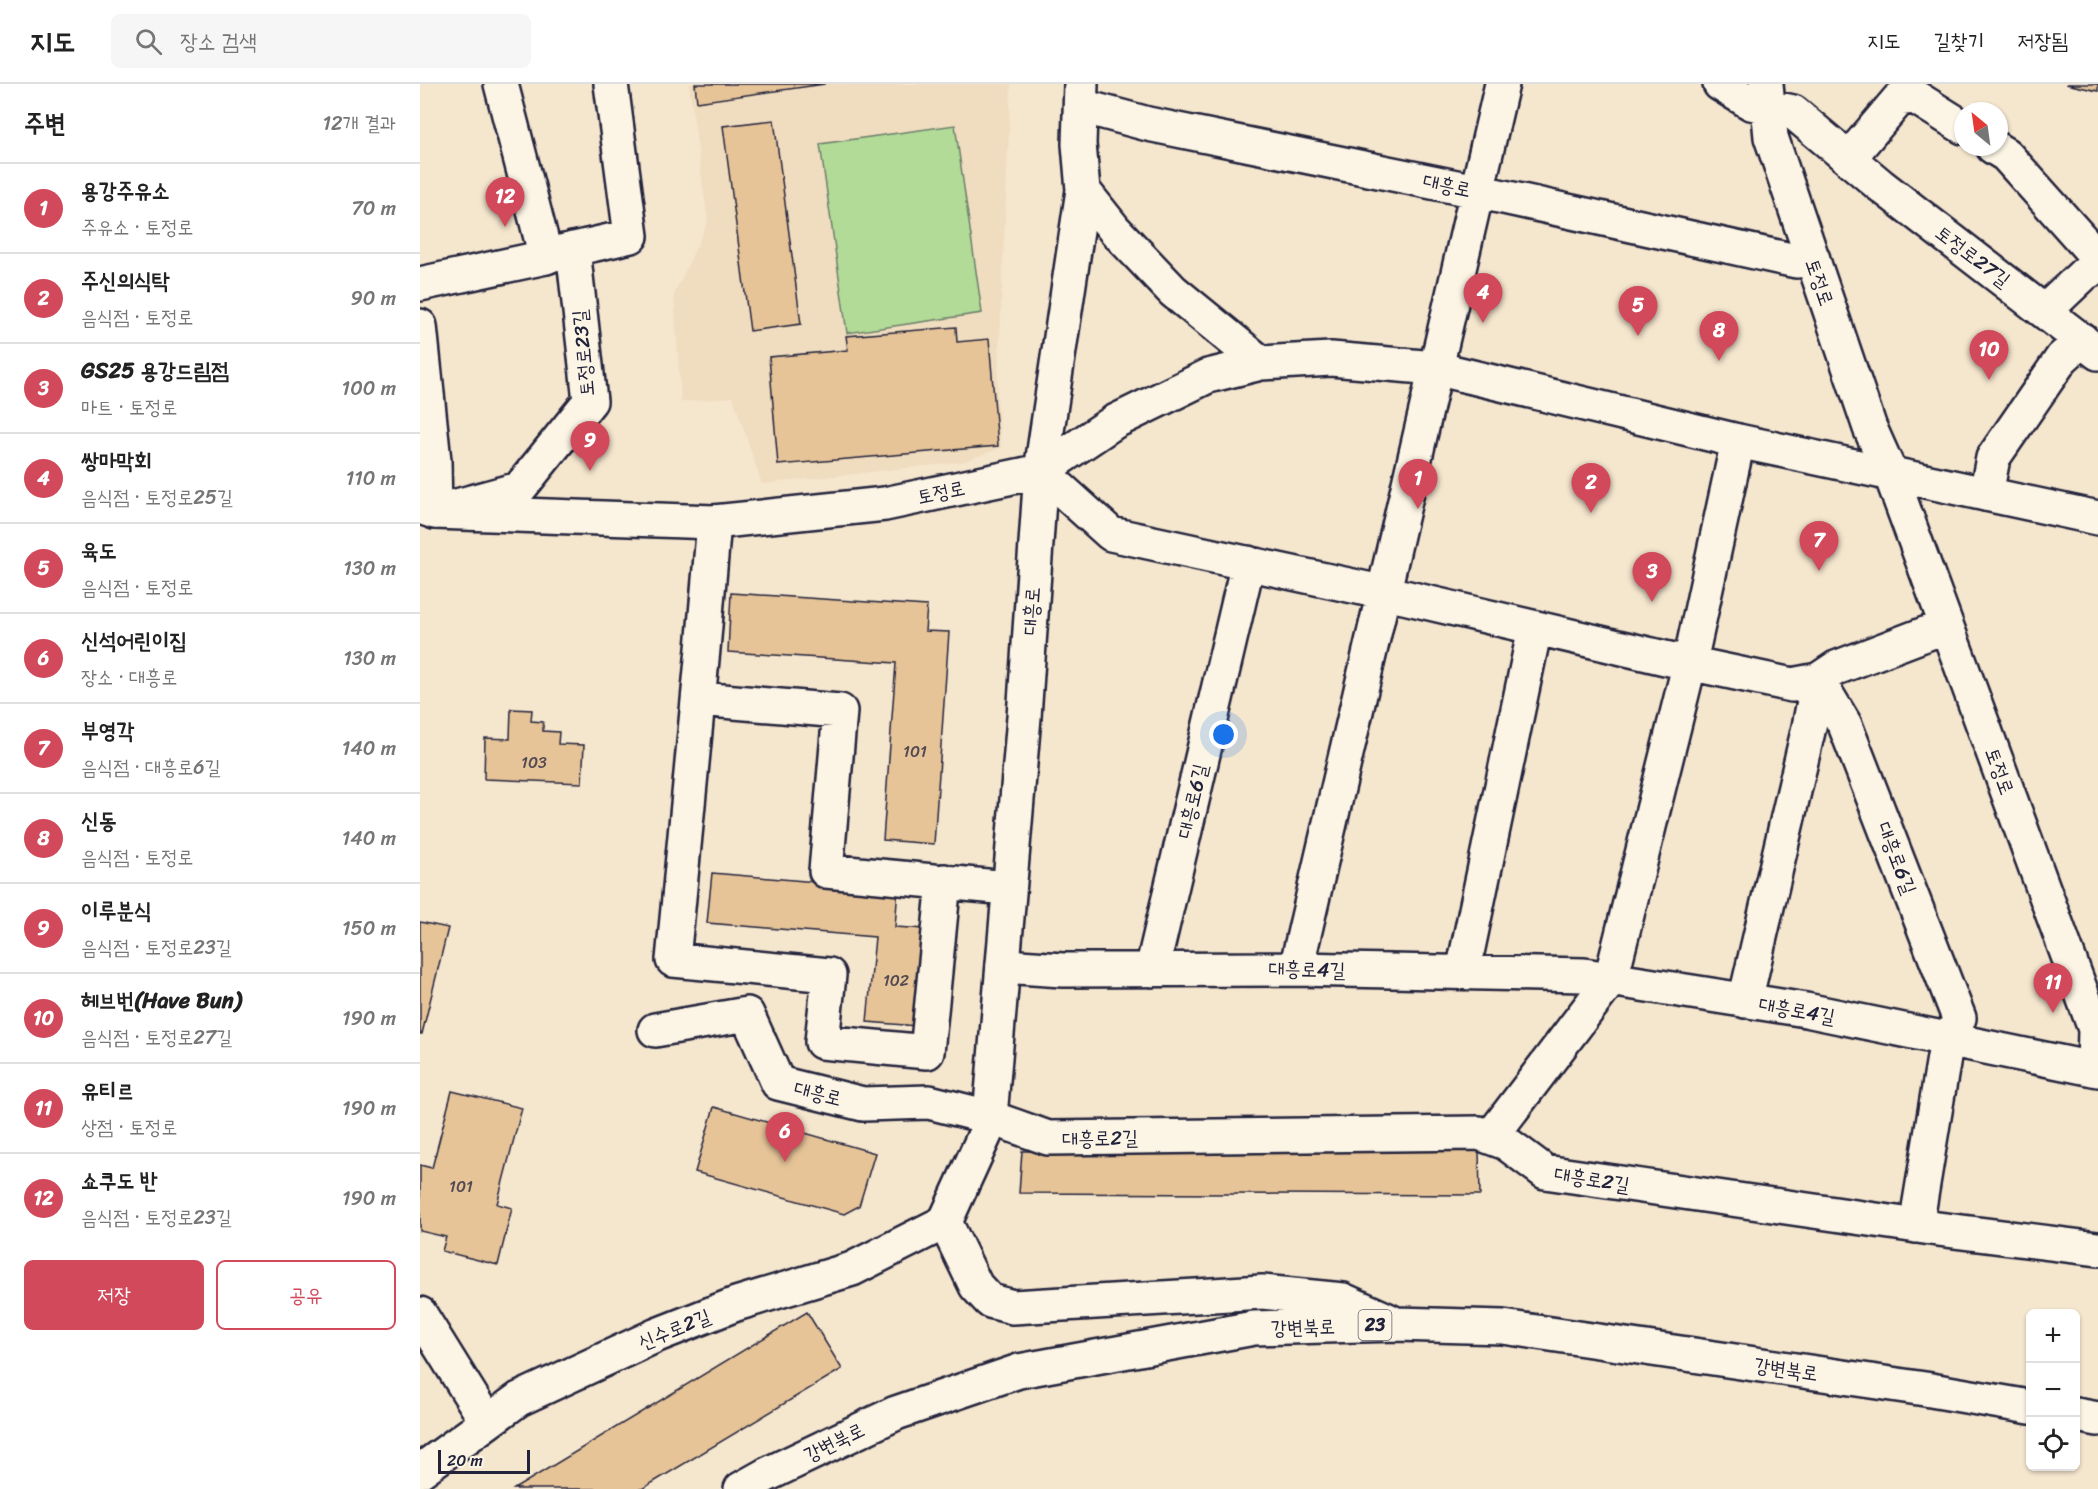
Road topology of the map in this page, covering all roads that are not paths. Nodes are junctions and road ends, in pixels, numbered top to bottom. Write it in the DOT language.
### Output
graph roads {
  1 [pos="501,84"];
  2 [pos="611,84"];
  3 [pos="1105,84"];
  4 [pos="1502,84"];
  5 [pos="1720,84"];
  6 [pos="1081,95"];
  7 [pos="1767,96"];
  8 [pos="1954,122"];
  9 [pos="2007,156"];
  10 [pos="1849,158"];
  11 [pos="1083,190"];
  12 [pos="1476,191"];
  13 [pos="560,253"];
  14 [pos="2098,258"];
  15 [pos="1813,259"];
  16 [pos="2098,267"];
  17 [pos="420,284"];
  18 [pos="2045,311"];
  19 [pos="420,326"];
  20 [pos="2090,347"];
  21 [pos="1261,363"];
  22 [pos="1435,368"];
  23 [pos="1738,441"];
  24 [pos="1041,471"];
  25 [pos="1891,475"];
  26 [pos="1986,494"];
  27 [pos="427,514"];
  28 [pos="2098,518"];
  29 [pos="714,522"];
  30 [pos="1248,563"];
  31 [pos="1383,593"];
  32 [pos="1946,626"];
  33 [pos="1535,628"];
  34 [pos="1690,662"];
  35 [pos="1818,680"];
  36 [pos="699,699"];
  37 [pos="944,881"];
  38 [pos="1008,888"];
  39 [pos="1003,966"];
  40 [pos="1296,969"];
  41 [pos="1152,970"];
  42 [pos="1463,972"];
  43 [pos="1611,979"];
  44 [pos="1745,1001"];
  45 [pos="655,1030"];
  46 [pos="1949,1039"];
  47 [pos="2096,1069"];
  48 [pos="989,1117"];
  49 [pos="1491,1137"];
  50 [pos="945,1222"];
  51 [pos="1916,1226"];
  52 [pos="2098,1249"];
  53 [pos="420,1314"];
  54 [pos="1397,1324"];
  55 [pos="2026,1406"];
  56 [pos="2080,1416"];
  57 [pos="2098,1419"];
  58 [pos="487,1422"];
  59 [pos="420,1471"];
  60 [pos="741,1489"];
  1 -- 13 [label="main road, 토정로23길"];
  2 -- 13 [label="main road"];
  3 -- 6 [label="main road"];
  4 -- 12 [label="main road"];
  5 -- 7 [label="main road, 토정로27길"];
  6 -- 11 [label="main road, 대흥로"];
  6 -- 12 [label="main road, 대흥로"];
  7 -- 10 [label="main road, 토정로27길"];
  7 -- 15 [label="main road, 토정로"];
  8 -- 10 [label="main road"];
  9 -- 14 [label="main road"];
  10 -- 18 [label="main road, 토정로27길"];
  11 -- 21 [label="main road"];
  11 -- 24 [label="main road, 대흥로"];
  12 -- 15 [label="main road, 대흥로"];
  12 -- 22 [label="main road"];
  13 -- 17 [label="main road"];
  13 -- 27 [label="main road, 토정로23길"];
  15 -- 25 [label="main road, 토정로"];
  16 -- 18 [label="main road"];
  18 -- 20 [label="main road, 토정로27길"];
  19 -- 27 [label="main road"];
  20 -- 26 [label="main road"];
  21 -- 22 [label="main road, 토정로"];
  21 -- 24 [label="main road, 토정로"];
  22 -- 23 [label="main road, 토정로"];
  22 -- 31 [label="main road"];
  23 -- 25 [label="main road, 토정로"];
  23 -- 34 [label="main road"];
  24 -- 29 [label="main road, 토정로"];
  24 -- 30 [label="main road"];
  24 -- 38 [label="main road, 대흥로"];
  25 -- 26 [label="main road, 토정로"];
  25 -- 32 [label="main road, 토정로"];
  26 -- 28 [label="main road, 토정로"];
  27 -- 29 [label="main road, 토정로"];
  29 -- 36 [label="main road"];
  30 -- 31 [label="main road"];
  30 -- 41 [label="main road, 대흥로6길"];
  31 -- 33 [label="main road"];
  31 -- 40 [label="main road"];
  32 -- 35 [label="main road"];
  32 -- 47 [label="main road, 토정로"];
  33 -- 34 [label="main road"];
  33 -- 42 [label="main road"];
  34 -- 35 [label="main road"];
  34 -- 43 [label="main road"];
  35 -- 44 [label="main road"];
  35 -- 46 [label="main road, 대흥로6길"];
  36 -- 37 [label="main road"];
  36 -- 37 [label="main road"];
  37 -- 38 [label="main road"];
  38 -- 39 [label="main road, 대흥로"];
  39 -- 41 [label="main road, 대흥로4길"];
  39 -- 48 [label="main road, 대흥로"];
  40 -- 41 [label="main road, 대흥로4길"];
  40 -- 42 [label="main road, 대흥로4길"];
  42 -- 43 [label="main road, 대흥로4길"];
  43 -- 44 [label="main road, 대흥로4길"];
  43 -- 49 [label="main road"];
  44 -- 46 [label="main road, 대흥로4길"];
  45 -- 48 [label="main road, 대흥로"];
  46 -- 47 [label="main road, 대흥로4길"];
  46 -- 51 [label="main road"];
  48 -- 49 [label="main road, 대흥로2길"];
  48 -- 50 [label="main road, 대흥로"];
  49 -- 51 [label="main road, 대흥로2길"];
  50 -- 54 [label="main road"];
  50 -- 58 [label="main road, 신수로2길"];
  51 -- 52 [label="main road, 대흥로2길"];
  53 -- 58 [label="main road"];
  54 -- 55 [label="main road, 강변북로 / 23"];
  54 -- 60 [label="main road, 강변북로 / 23"];
  56 -- 57 [label="main road"];
  58 -- 59 [label="main road, 신수로2길"];
}
